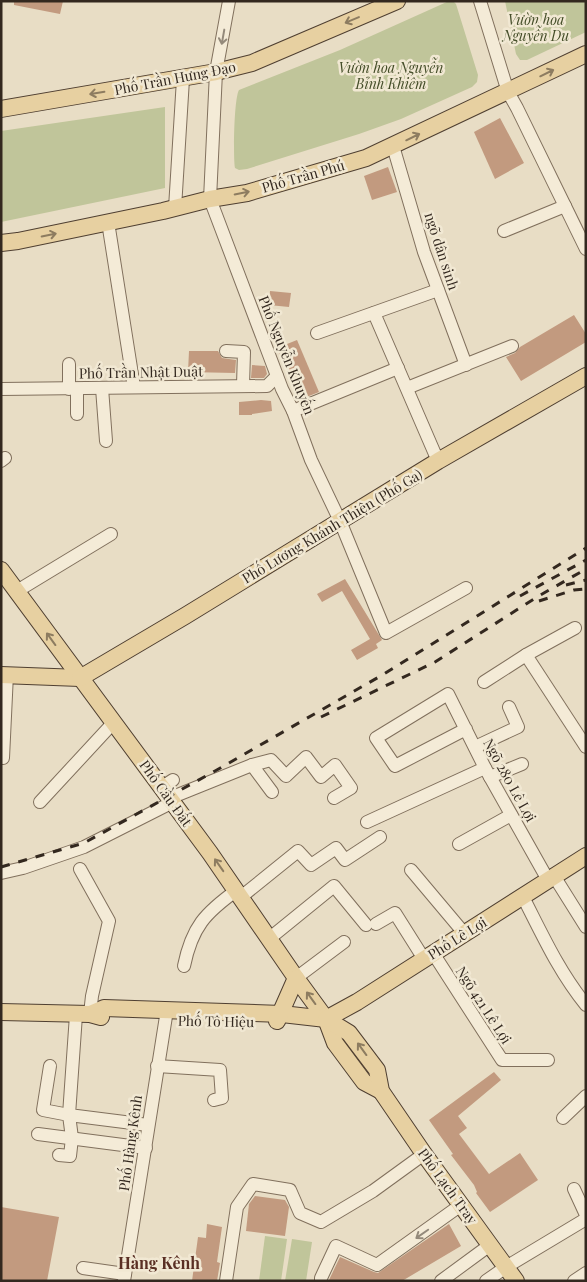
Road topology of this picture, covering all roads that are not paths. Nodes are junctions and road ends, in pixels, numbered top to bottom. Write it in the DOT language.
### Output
graph roads {
  1 [pos="229,1"];
  2 [pos="397,1"];
  3 [pos="480,1"];
  4 [pos="586,54"];
  5 [pos="216,72"];
  6 [pos="183,79"];
  7 [pos="508,92"];
  8 [pos="1,109"];
  9 [pos="394,146"];
  10 [pos="210,199"];
  11 [pos="565,206"];
  12 [pos="175,208"];
  13 [pos="108,222"];
  14 [pos="504,231"];
  15 [pos="1,243"];
  16 [pos="586,249"];
  17 [pos="438,290"];
  18 [pos="374,313"];
  19 [pos="317,333"];
  20 [pos="512,346"];
  21 [pos="226,350"];
  22 [pos="69,364"];
  23 [pos="466,365"];
  24 [pos="398,368"];
  25 [pos="277,376"];
  26 [pos="586,376"];
  27 [pos="243,385"];
  28 [pos="267,386"];
  29 [pos="134,387"];
  30 [pos="102,388"];
  31 [pos="406,388"];
  32 [pos="1,389"];
  33 [pos="73,389"];
  34 [pos="282,389"];
  35 [pos="294,411"];
  36 [pos="77,414"];
  37 [pos="106,441"];
  38 [pos="438,461"];
  39 [pos="340,521"];
  40 [pos="111,534"];
  41 [pos="1,570"];
  42 [pos="466,588"];
  43 [pos="17,591"];
  44 [pos="575,628"];
  45 [pos="526,655"];
  46 [pos="4,674"];
  47 [pos="80,678"];
  48 [pos="484,682"];
  49 [pos="509,708"];
  50 [pos="114,722"];
  51 [pos="466,729"];
  52 [pos="475,747"];
  53 [pos="586,747"];
  54 [pos="3,758"];
  55 [pos="522,764"];
  56 [pos="252,765"];
  57 [pos="488,773"];
  58 [pos="188,785"];
  59 [pos="169,791"];
  60 [pos="272,792"];
  61 [pos="334,798"];
  62 [pos="40,802"];
  63 [pos="511,815"];
  64 [pos="367,822"];
  65 [pos="380,837"];
  66 [pos="82,840"];
  67 [pos="459,844"];
  68 [pos="586,856"];
  69 [pos="80,869"];
  70 [pos="411,870"];
  71 [pos="1,873"];
  72 [pos="551,878"];
  73 [pos="239,894"];
  74 [pos="523,897"];
  75 [pos="586,927"];
  76 [pos="464,934"];
  77 [pos="270,938"];
  78 [pos="344,942"];
  79 [pos="428,956"];
  80 [pos="184,966"];
  81 [pos="296,978"];
  82 [pos="586,1004"];
  83 [pos="1,1012"];
  84 [pos="83,1015"];
  85 [pos="166,1015"];
  86 [pos="279,1018"];
  87 [pos="326,1019"];
  88 [pos="335,1043"];
  89 [pos="548,1060"];
  90 [pos="50,1066"];
  91 [pos="157,1066"];
  92 [pos="381,1091"];
  93 [pos="586,1096"];
  94 [pos="214,1100"];
  95 [pos="69,1115"];
  96 [pos="563,1118"];
  97 [pos="148,1125"];
  98 [pos="38,1134"];
  99 [pos="72,1138"];
  100 [pos="146,1148"];
  101 [pos="424,1154"];
  102 [pos="59,1155"];
  103 [pos="574,1188"];
  104 [pos="462,1205"];
  105 [pos="586,1215"];
  106 [pos="586,1219"];
  107 [pos="490,1245"];
  108 [pos="506,1267"];
  109 [pos="83,1268"];
  110 [pos="586,1273"];
  111 [pos="124,1277"];
  112 [pos="226,1281"];
  113 [pos="321,1281"];
  114 [pos="441,1281"];
  115 [pos="486,1281"];
  116 [pos="516,1281"];
  117 [pos="574,1281"];
  1 -- 5 [label="street, one-way"];
  2 -- 5 [label="main road, Phố Trần Hưng Đạo, one-way"];
  3 -- 7 [label="street"];
  7 -- 4 [label="main road, Phố Trần Phú, one-way"];
  5 -- 6 [label="main road, Phố Trần Hưng Đạo"];
  5 -- 10 [label="street"];
  6 -- 8 [label="main road, Phố Trần Hưng Đạo, one-way"];
  6 -- 12 [label="street"];
  9 -- 7 [label="main road, Phố Trần Phú, one-way"];
  7 -- 11 [label="street"];
  10 -- 9 [label="main road, Phố Trần Phú, one-way"];
  9 -- 17 [label="street, ngõ dân sinh"];
  10 -- 12 [label="main road, Phố Trần Phú"];
  10 -- 25 [label="street, Phố Nguyễn Khuyến"];
  11 -- 14 [label="street"];
  11 -- 16 [label="street"];
  12 -- 13 [label="main road, Phố Trần Phú"];
  15 -- 13 [label="main road, Phố Trần Phú, one-way"];
  13 -- 29 [label="street"];
  17 -- 18 [label="street"];
  17 -- 23 [label="street, ngõ dân sinh"];
  18 -- 19 [label="street"];
  18 -- 24 [label="street"];
  20 -- 23 [label="street"];
  21 -- 27 [label="street"];
  22 -- 33 [label="street"];
  23 -- 31 [label="street"];
  24 -- 31 [label="street"];
  24 -- 35 [label="street"];
  25 -- 28 [label="street"];
  25 -- 34 [label="street, Phố Nguyễn Khuyến"];
  26 -- 38 [label="main road, Phố Lương Khánh Thiện (Phố Ga)"];
  27 -- 28 [label="street, Phố Trần Nhật Duật"];
  27 -- 29 [label="street, Phố Trần Nhật Duật"];
  28 -- 34 [label="street, Phố Trần Nhật Duật"];
  29 -- 30 [label="street, Phố Trần Nhật Duật"];
  30 -- 33 [label="street, Phố Trần Nhật Duật"];
  30 -- 37 [label="street"];
  31 -- 38 [label="street"];
  32 -- 33 [label="street, Phố Trần Nhật Duật"];
  33 -- 36 [label="street"];
  34 -- 35 [label="street, Phố Nguyễn Khuyến"];
  35 -- 39 [label="street, Phố Nguyễn Khuyến"];
  38 -- 39 [label="main road, Phố Lương Khánh Thiện (Phố Ga)"];
  39 -- 42 [label="street, Phố Nguyễn Khuyến"];
  39 -- 47 [label="main road, Phố Lương Khánh Thiện (Phố Ga)"];
  40 -- 43 [label="street"];
  41 -- 43 [label="main road, Phố Cầu Đất"];
  47 -- 43 [label="main road, Phố Cầu Đất, one-way"];
  44 -- 45 [label="street"];
  45 -- 48 [label="street"];
  45 -- 53 [label="street"];
  46 -- 47 [label="main road"];
  46 -- 54 [label="street"];
  47 -- 50 [label="main road, Phố Cầu Đất"];
  49 -- 52 [label="street"];
  50 -- 59 [label="main road, Phố Cầu Đất"];
  50 -- 62 [label="street"];
  51 -- 51 [label="street, Ngõ 280 Lê Lợi"];
  51 -- 52 [label="street, Ngõ 280 Lê Lợi"];
  52 -- 57 [label="street, Ngõ 280 Lê Lợi"];
  55 -- 57 [label="street"];
  56 -- 59 [label="street"];
  56 -- 60 [label="street"];
  56 -- 61 [label="street"];
  57 -- 63 [label="street, Ngõ 280 Lê Lợi"];
  57 -- 64 [label="street"];
  58 -- 59 [label="street"];
  59 -- 66 [label="street"];
  59 -- 71 [label="street"];
  73 -- 59 [label="main road, Phố Cầu Đất, one-way"];
  63 -- 67 [label="street"];
  63 -- 72 [label="street, Ngõ 280 Lê Lợi"];
  65 -- 73 [label="street"];
  68 -- 72 [label="main road, Phố Lê Lợi"];
  69 -- 84 [label="street"];
  70 -- 76 [label="street"];
  72 -- 74 [label="main road, Phố Lê Lợi"];
  72 -- 75 [label="street, Ngõ 280 Lê Lợi"];
  73 -- 77 [label="main road, Phố Cầu Đất"];
  73 -- 80 [label="street"];
  74 -- 76 [label="main road, Phố Lê Lợi"];
  74 -- 82 [label="street"];
  76 -- 79 [label="main road, Phố Lê Lợi"];
  77 -- 79 [label="street"];
  77 -- 81 [label="main road, Phố Cầu Đất"];
  78 -- 81 [label="street"];
  79 -- 87 [label="main road, Phố Lê Lợi"];
  79 -- 89 [label="street, Ngõ 421 Lê Lợi"];
  81 -- 86 [label="main road"];
  87 -- 81 [label="main road, Phố Cầu Đất, one-way"];
  83 -- 84 [label="main road, Phố Tô Hiệu"];
  84 -- 85 [label="main road, Phố Tô Hiệu"];
  84 -- 95 [label="street"];
  85 -- 86 [label="main road, Phố Tô Hiệu"];
  85 -- 91 [label="street, Phố Hàng Kênh"];
  86 -- 87 [label="main road, Phố Tô Hiệu"];
  86 -- 88 [label="main road, Phố Tô Hiệu"];
  87 -- 88 [label="main road, Phố Lạch Tray"];
  92 -- 87 [label="main road, Phố Lạch Tray, one-way"];
  88 -- 92 [label="main road, Phố Lạch Tray"];
  90 -- 95 [label="street"];
  91 -- 94 [label="street"];
  91 -- 97 [label="street, Phố Hàng Kênh"];
  92 -- 101 [label="main road, Phố Lạch Tray"];
  93 -- 96 [label="street"];
  95 -- 97 [label="street"];
  95 -- 99 [label="street"];
  97 -- 100 [label="street, Phố Hàng Kênh"];
  98 -- 99 [label="street"];
  99 -- 100 [label="street"];
  99 -- 102 [label="street"];
  100 -- 111 [label="street, Phố Hàng Kênh"];
  101 -- 104 [label="main road, Phố Lạch Tray"];
  101 -- 112 [label="street"];
  103 -- 105 [label="street"];
  104 -- 107 [label="main road, Phố Lạch Tray"];
  104 -- 113 [label="street, one-way"];
  106 -- 108 [label="street"];
  107 -- 108 [label="main road, Phố Lạch Tray"];
  107 -- 114 [label="street"];
  108 -- 115 [label="street"];
  108 -- 116 [label="main road, Phố Lạch Tray"];
  109 -- 111 [label="street"];
  110 -- 117 [label="street"];
}
